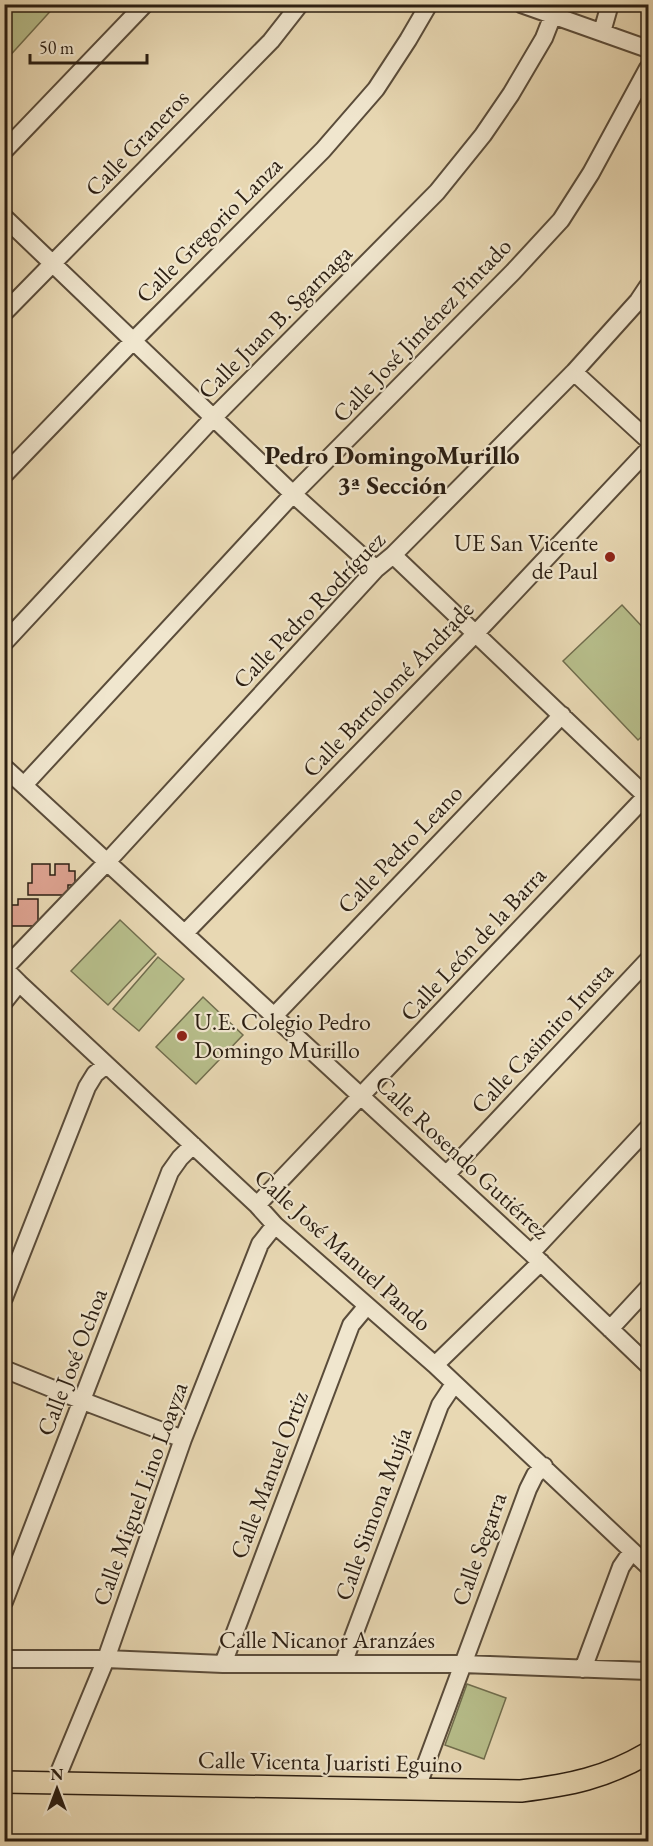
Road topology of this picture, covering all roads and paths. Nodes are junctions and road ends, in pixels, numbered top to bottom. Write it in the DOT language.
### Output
graph roads {
  1 [pos="146,4"];
  2 [pos="300,4"];
  3 [pos="429,4"];
  4 [pos="521,4"];
  5 [pos="610,4"];
  6 [pos="553,15"];
  7 [pos="602,32"];
  8 [pos="648,49"];
  9 [pos="648,68"];
  10 [pos="4,151"];
  11 [pos="4,217"];
  12 [pos="53,263"];
  13 [pos="648,286"];
  14 [pos="4,313"];
  15 [pos="133,340"];
  16 [pos="574,372"];
  17 [pos="213,418"];
  18 [pos="648,440"];
  19 [pos="648,450"];
  20 [pos="4,475"];
  21 [pos="293,494"];
  22 [pos="393,555"];
  23 [pos="376,569"];
  24 [pos="476,633"];
  25 [pos="4,643"];
  26 [pos="562,715"];
  27 [pos="4,767"];
  28 [pos="24,785"];
  29 [pos="648,796"];
  30 [pos="107,862"];
  31 [pos="185,933"];
  32 [pos="648,960"];
  33 [pos="5,968"];
  34 [pos="19,983"];
  35 [pos="4,1002"];
  36 [pos="274,1016"];
  37 [pos="106,1065"];
  38 [pos="362,1097"];
  39 [pos="648,1128"];
  40 [pos="193,1145"];
  41 [pos="446,1174"];
  42 [pos="257,1205"];
  43 [pos="275,1225"];
  44 [pos="536,1257"];
  45 [pos="648,1288"];
  46 [pos="5,1295"];
  47 [pos="366,1307"];
  48 [pos="610,1329"];
  49 [pos="435,1365"];
  50 [pos="648,1365"];
  51 [pos="4,1369"];
  52 [pos="454,1384"];
  53 [pos="83,1401"];
  54 [pos="183,1439"];
  55 [pos="544,1466"];
  56 [pos="632,1551"];
  57 [pos="648,1566"];
  58 [pos="4,1602"];
  59 [pos="4,1659"];
  60 [pos="106,1659"];
  61 [pos="224,1664"];
  62 [pos="343,1665"];
  63 [pos="462,1665"];
  64 [pos="583,1669"];
  65 [pos="648,1671"];
  66 [pos="648,1753"];
  67 [pos="4,1782"];
  68 [pos="55,1782"];
  69 [pos="417,1788"];
  1 -- 10 [label="street"];
  2 -- 12 [label="street, Calle Graneros"];
  3 -- 15 [label="street, Calle Gregorio Lanza"];
  4 -- 6 [label="street"];
  5 -- 7 [label="street"];
  6 -- 7 [label="street"];
  6 -- 17 [label="street, Calle Juan B. Sgarnaga"];
  7 -- 8 [label="street"];
  9 -- 21 [label="street, Calle José Jiménez Pintado"];
  11 -- 12 [label="street"];
  12 -- 14 [label="street, Calle Graneros"];
  12 -- 15 [label="street"];
  13 -- 16 [label="street, Calle Pedro Rodríguez"];
  15 -- 17 [label="street"];
  15 -- 20 [label="street, Calle Gregorio Lanza"];
  16 -- 18 [label="street"];
  16 -- 22 [label="street, Calle Pedro Rodríguez"];
  17 -- 21 [label="street"];
  17 -- 25 [label="street, Calle Juan B. Sgarnaga"];
  19 -- 24 [label="street, Calle Bartolomé Andrade"];
  21 -- 23 [label="street"];
  21 -- 28 [label="street, Calle José Jiménez Pintado"];
  22 -- 23 [label="street, Calle Pedro Rodríguez"];
  22 -- 24 [label="street"];
  23 -- 30 [label="street, Calle Pedro Rodríguez"];
  24 -- 26 [label="street"];
  24 -- 31 [label="street, Calle Bartolomé Andrade"];
  26 -- 29 [label="street"];
  26 -- 36 [label="street, Calle Pedro Leano"];
  27 -- 28 [label="street, Calle Rosendo Gutiérrez"];
  28 -- 30 [label="street, Calle Rosendo Gutiérrez"];
  29 -- 38 [label="street, Calle León de la Barra"];
  30 -- 31 [label="street, Calle Rosendo Gutiérrez"];
  30 -- 33 [label="street, Calle Pedro Rodríguez"];
  31 -- 36 [label="street, Calle Rosendo Gutiérrez"];
  32 -- 41 [label="street, Calle Casimiro Irusta"];
  33 -- 34 [label="street, Calle José Manuel Pando"];
  34 -- 35 [label="street"];
  34 -- 37 [label="street, Calle José Manuel Pando"];
  36 -- 38 [label="street, Calle Rosendo Gutiérrez"];
  37 -- 40 [label="street, Calle José Manuel Pando"];
  37 -- 46 [label="street"];
  38 -- 41 [label="street, Calle Rosendo Gutiérrez"];
  38 -- 42 [label="street, Calle León de la Barra"];
  39 -- 44 [label="street"];
  40 -- 42 [label="street, Calle José Manuel Pando"];
  40 -- 53 [label="street, Calle José Ochoa"];
  41 -- 44 [label="street, Calle Rosendo Gutiérrez"];
  42 -- 43 [label="street, Calle José Manuel Pando"];
  43 -- 47 [label="street, Calle José Manuel Pando"];
  43 -- 54 [label="street, Calle Miguel Lino Loayza"];
  44 -- 48 [label="street, Calle Rosendo Gutiérrez"];
  44 -- 49 [label="street"];
  45 -- 48 [label="street"];
  47 -- 49 [label="street, Calle José Manuel Pando"];
  47 -- 61 [label="street, Calle Manuel Ortiz"];
  48 -- 50 [label="street, Calle Rosendo Gutiérrez"];
  49 -- 52 [label="street, Calle José Manuel Pando"];
  51 -- 53 [label="street"];
  52 -- 55 [label="street, Calle José Manuel Pando"];
  52 -- 62 [label="street, Calle Simona Mujía"];
  53 -- 54 [label="street"];
  53 -- 58 [label="street, Calle José Ochoa"];
  54 -- 60 [label="street, Calle Miguel Lino Loayza"];
  55 -- 56 [label="street, Calle José Manuel Pando"];
  55 -- 63 [label="street, Calle Segarra"];
  56 -- 57 [label="street, Calle José Manuel Pando"];
  56 -- 64 [label="street"];
  59 -- 60 [label="street, Calle Nicanor Aranzáes"];
  60 -- 61 [label="street, Calle Nicanor Aranzáes"];
  60 -- 68 [label="street, Calle Miguel Lino Loayza"];
  61 -- 62 [label="street, Calle Nicanor Aranzáes"];
  62 -- 63 [label="street, Calle Nicanor Aranzáes"];
  63 -- 64 [label="street, Calle Nicanor Aranzáes"];
  63 -- 69 [label="street, Calle Segarra"];
  64 -- 65 [label="street, Calle Nicanor Aranzáes"];
  66 -- 69 [label="main road, Calle Vicenta Juaristi Eguino"];
  67 -- 68 [label="main road, Calle Vicenta Juaristi Eguino"];
  68 -- 69 [label="main road, Calle Vicenta Juaristi Eguino"];
}
